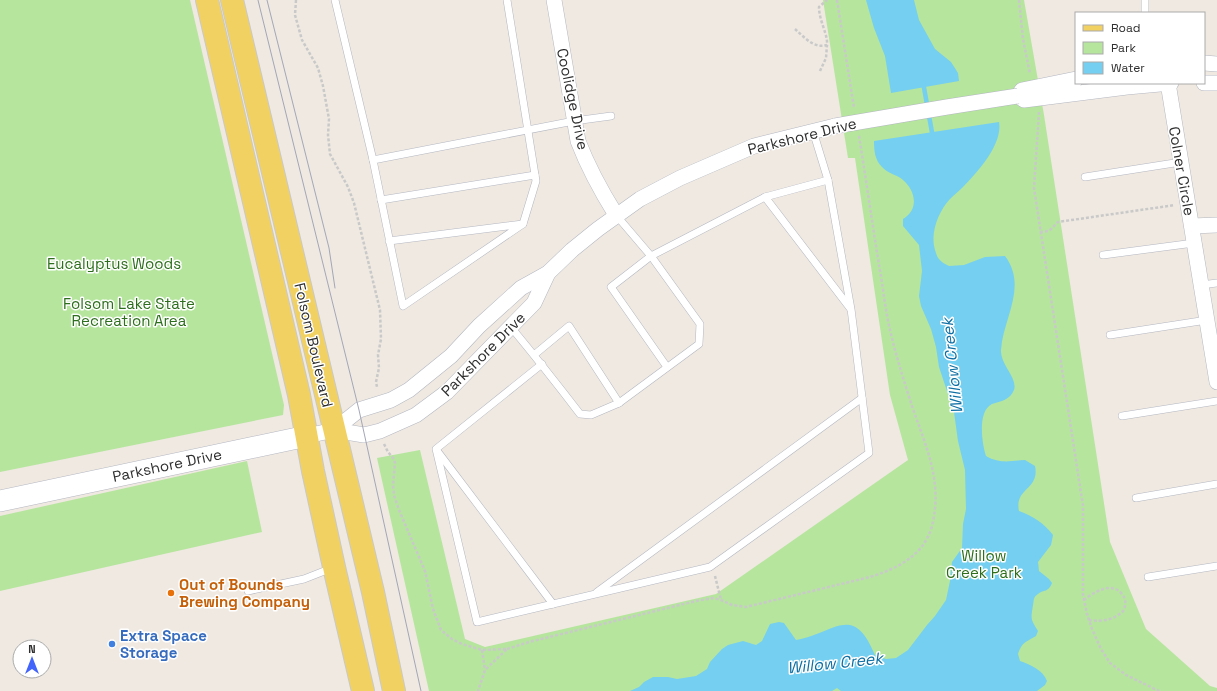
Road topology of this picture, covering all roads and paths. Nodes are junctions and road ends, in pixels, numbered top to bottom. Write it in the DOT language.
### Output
graph roads {
  1 [pos="208,0"];
  2 [pos="232,0"];
  3 [pos="296,0"];
  4 [pos="335,0"];
  5 [pos="507,0"];
  6 [pos="554,0"];
  7 [pos="828,0"];
  8 [pos="1019,0"];
  9 [pos="1145,0"];
  10 [pos="1145,12"];
  11 [pos="795,29"];
  12 [pos="827,45"];
  13 [pos="1205,63"];
  14 [pos="1217,64"];
  15 [pos="820,71"];
  16 [pos="1030,74"];
  17 [pos="1075,79"];
  18 [pos="1205,83"];
  19 [pos="1217,83"];
  20 [pos="1160,84"];
  21 [pos="1168,84"];
  22 [pos="1018,96"];
  23 [pos="1039,111"];
  24 [pos="611,116"];
  25 [pos="574,121"];
  26 [pos="528,131"];
  27 [pos="813,131"];
  28 [pos="372,160"];
  29 [pos="1181,162"];
  30 [pos="535,174"];
  31 [pos="1085,177"];
  32 [pos="828,180"];
  33 [pos="765,197"];
  34 [pos="381,200"];
  35 [pos="1188,203"];
  36 [pos="616,215"];
  37 [pos="523,224"];
  38 [pos="1217,225"];
  39 [pos="1192,226"];
  40 [pos="1040,232"];
  41 [pos="389,241"];
  42 [pos="1194,243"];
  43 [pos="651,256"];
  44 [pos="1103,256"];
  45 [pos="548,273"];
  46 [pos="1217,283"];
  47 [pos="1201,285"];
  48 [pos="851,309"];
  49 [pos="1207,320"];
  50 [pos="510,326"];
  51 [pos="1110,335"];
  52 [pos="534,355"];
  53 [pos="542,364"];
  54 [pos="1216,366"];
  55 [pos="667,367"];
  56 [pos="1217,382"];
  57 [pos="378,387"];
  58 [pos="862,398"];
  59 [pos="1217,401"];
  60 [pos="619,403"];
  61 [pos="1122,416"];
  62 [pos="334,430"];
  63 [pos="307,436"];
  64 [pos="383,442"];
  65 [pos="436,449"];
  66 [pos="1217,484"];
  67 [pos="1136,498"];
  68 [pos="0,501"];
  69 [pos="1217,566"];
  70 [pos="334,567"];
  71 [pos="710,567"];
  72 [pos="1148,577"];
  73 [pos="248,591"];
  74 [pos="594,595"];
  75 [pos="721,600"];
  76 [pos="1084,600"];
  77 [pos="553,604"];
  78 [pos="1089,620"];
  79 [pos="482,650"];
  80 [pos="485,670"];
  81 [pos="363,691"];
  82 [pos="394,691"];
  83 [pos="478,691"];
  84 [pos="1159,691"];
  1 -- 63 [label="main road, Folsom Boulevard"];
  2 -- 62 [label="main road, Folsom Boulevard"];
  3 -- 57 [label="path"];
  4 -- 28 [label="lane"];
  5 -- 26 [label="lane"];
  6 -- 25 [label="street, Coolidge Drive"];
  7 -- 12 [label="path"];
  8 -- 16 [label="path"];
  9 -- 10 [label="lane"];
  11 -- 12 [label="path"];
  12 -- 15 [label="path"];
  13 -- 14 [label="street"];
  17 -- 22 [label="street, Parkshore Drive"];
  18 -- 19 [label="street"];
  20 -- 22 [label="street, Parkshore Drive"];
  21 -- 29 [label="street, Colner Circle"];
  22 -- 27 [label="street, Parkshore Drive, bridge"];
  23 -- 40 [label="path"];
  24 -- 25 [label="lane"];
  25 -- 26 [label="lane"];
  25 -- 36 [label="street, Coolidge Drive"];
  26 -- 28 [label="lane"];
  26 -- 30 [label="lane"];
  27 -- 32 [label="lane"];
  27 -- 36 [label="street, Parkshore Drive"];
  28 -- 34 [label="lane"];
  29 -- 31 [label="lane"];
  29 -- 35 [label="street, Colner Circle"];
  30 -- 34 [label="lane"];
  30 -- 37 [label="lane"];
  32 -- 33 [label="lane"];
  32 -- 48 [label="lane"];
  33 -- 43 [label="lane"];
  33 -- 48 [label="lane"];
  34 -- 41 [label="lane"];
  35 -- 39 [label="street, Colner Circle"];
  35 -- 40 [label="path"];
  36 -- 43 [label="lane"];
  36 -- 45 [label="street, Parkshore Drive"];
  37 -- 41 [label="lane"];
  37 -- 41 [label="lane"];
  38 -- 39 [label="street, Colner Circle"];
  39 -- 42 [label="street, Colner Circle"];
  40 -- 76 [label="path"];
  42 -- 44 [label="lane"];
  42 -- 47 [label="street, Colner Circle"];
  43 -- 55 [label="lane"];
  43 -- 55 [label="lane"];
  45 -- 50 [label="street, Parkshore Drive"];
  45 -- 62 [label="street, Parkshore Drive"];
  46 -- 47 [label="lane"];
  47 -- 49 [label="street, Colner Circle"];
  48 -- 58 [label="lane"];
  49 -- 51 [label="lane"];
  49 -- 54 [label="street, Colner Circle"];
  50 -- 52 [label="lane"];
  50 -- 62 [label="street, Parkshore Drive"];
  52 -- 53 [label="lane"];
  52 -- 60 [label="lane"];
  53 -- 60 [label="lane"];
  53 -- 65 [label="lane"];
  54 -- 56 [label="street, Colner Circle"];
  55 -- 60 [label="lane"];
  58 -- 71 [label="lane"];
  58 -- 74 [label="lane"];
  59 -- 61 [label="lane"];
  62 -- 63 [label="street, Parkshore Drive"];
  62 -- 82 [label="main road, Folsom Boulevard"];
  63 -- 68 [label="street, Parkshore Drive"];
  63 -- 70 [label="main road, Folsom Boulevard"];
  64 -- 79 [label="path"];
  65 -- 77 [label="lane"];
  65 -- 77 [label="lane"];
  66 -- 67 [label="lane"];
  69 -- 72 [label="lane"];
  70 -- 73 [label="lane"];
  70 -- 81 [label="main road, Folsom Boulevard"];
  71 -- 74 [label="lane"];
  71 -- 75 [label="path"];
  74 -- 77 [label="lane"];
  76 -- 78 [label="path"];
  76 -- 78 [label="path"];
  78 -- 84 [label="path"];
  79 -- 80 [label="path"];
  79 -- 80 [label="path"];
  80 -- 83 [label="path"];
}
